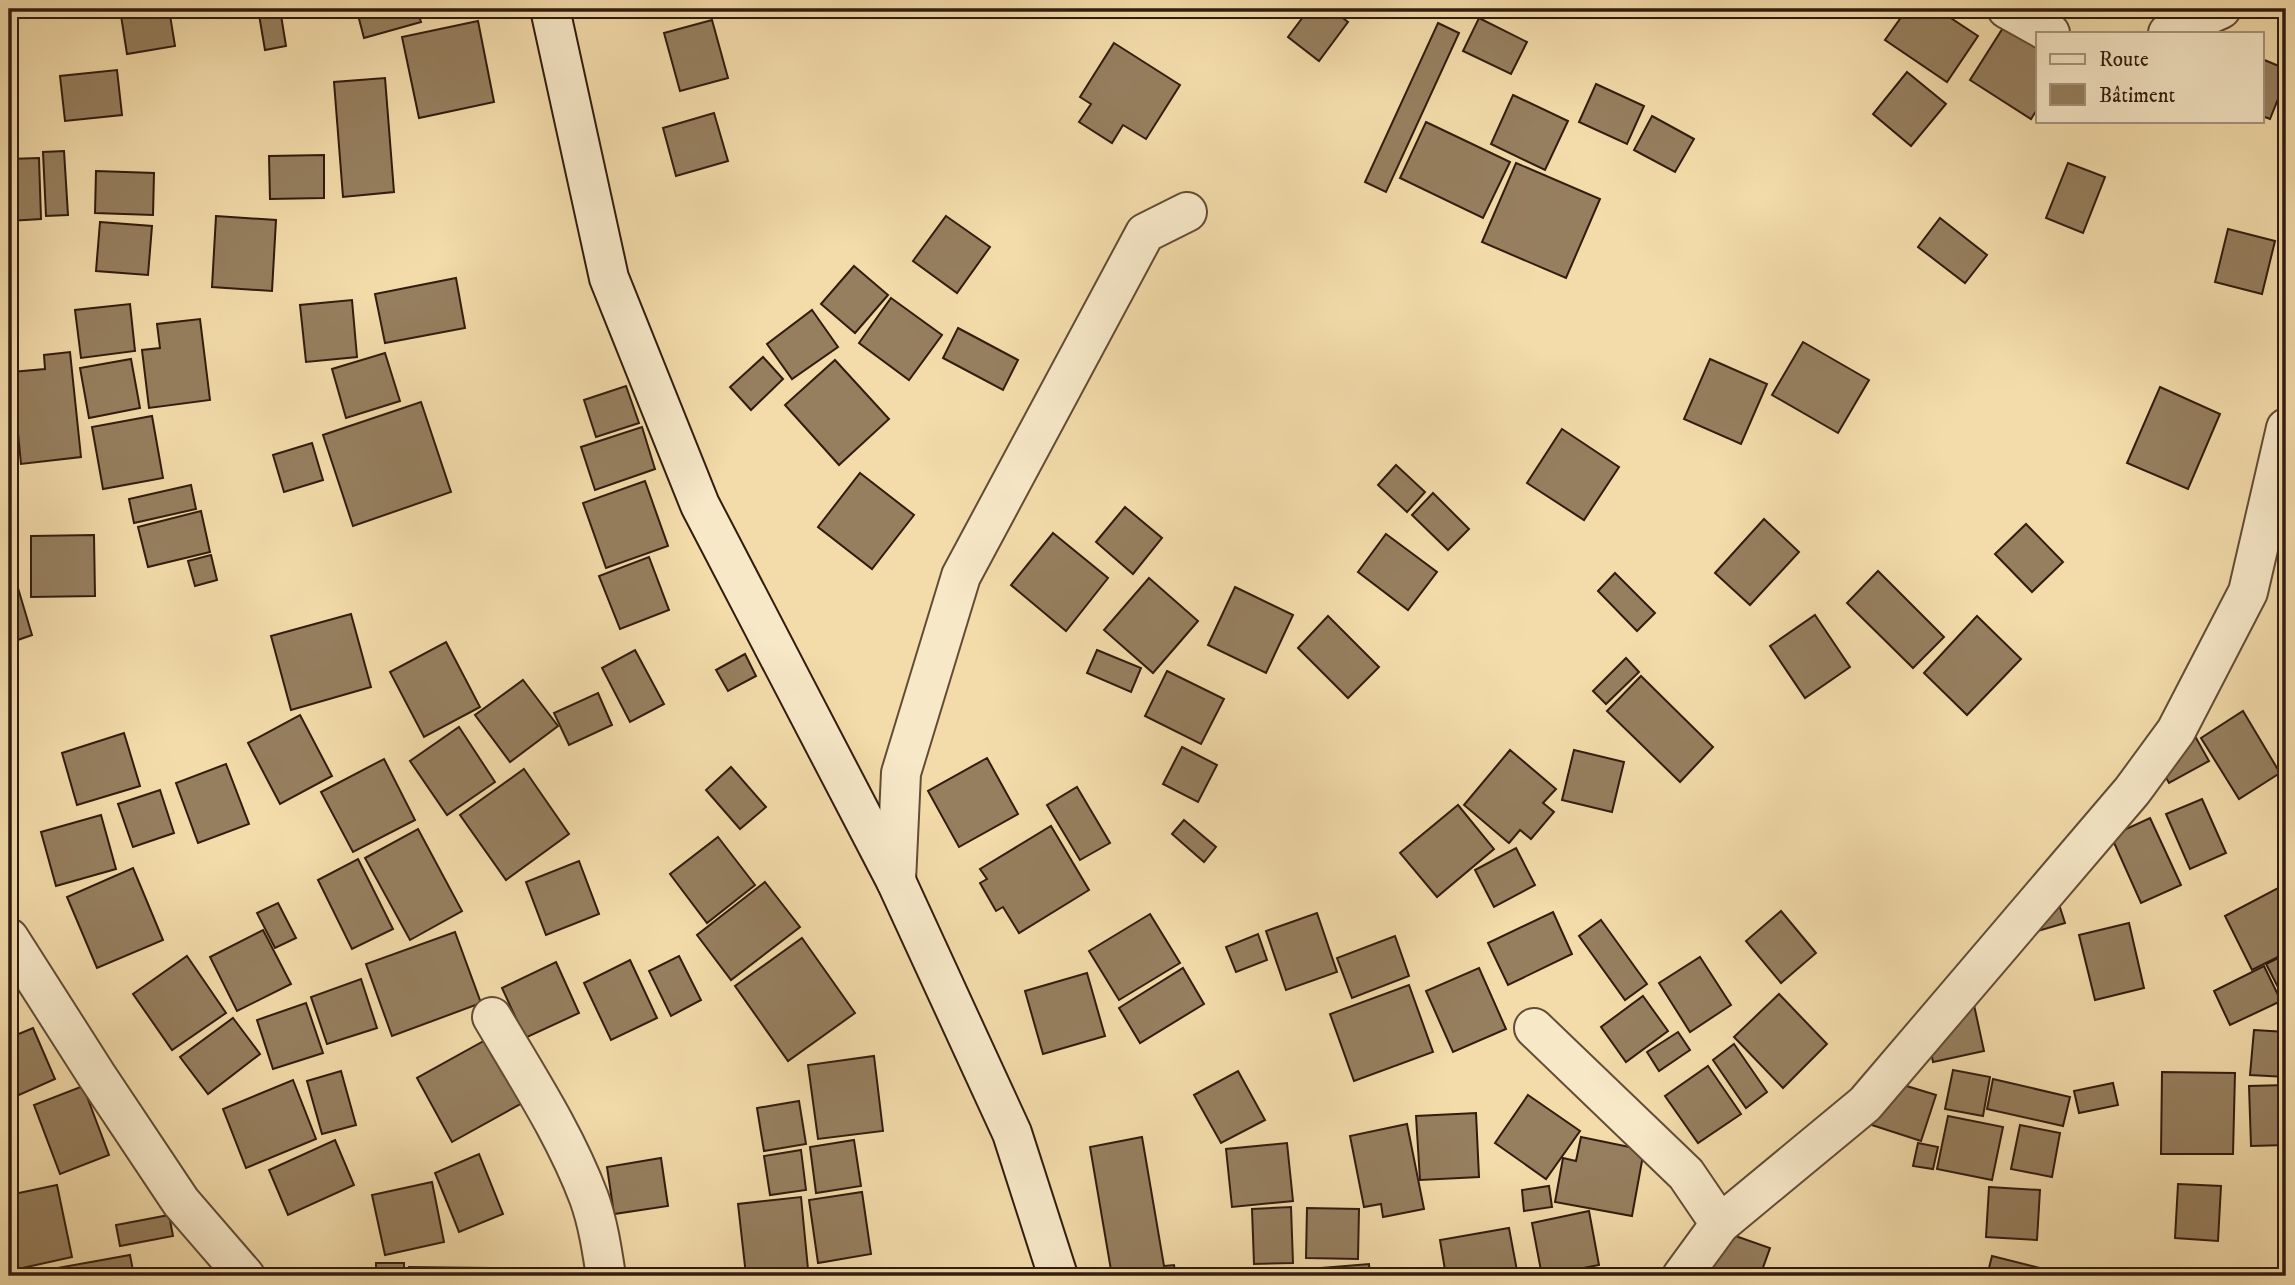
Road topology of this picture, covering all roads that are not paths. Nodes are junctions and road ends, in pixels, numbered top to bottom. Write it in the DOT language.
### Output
graph roads {
  1 [pos="550,9"];
  2 [pos="2007,9"];
  3 [pos="2221,9"];
  4 [pos="2048,32"];
  5 [pos="2170,32"];
  6 [pos="1187,212"];
  7 [pos="2286,428"];
  8 [pos="896,881"];
  9 [pos="9,938"];
  10 [pos="492,1017"];
  11 [pos="1534,1028"];
  12 [pos="1720,1224"];
  13 [pos="245,1276"];
  14 [pos="606,1276"];
  15 [pos="1058,1276"];
  16 [pos="1682,1276"];
  1 -- 8 [label="street"];
  2 -- 4 [label="street"];
  3 -- 5 [label="street"];
  6 -- 8 [label="street"];
  7 -- 12 [label="street"];
  8 -- 15 [label="street"];
  9 -- 13 [label="street"];
  10 -- 14 [label="street"];
  11 -- 12 [label="street"];
  12 -- 16 [label="street"];
}
